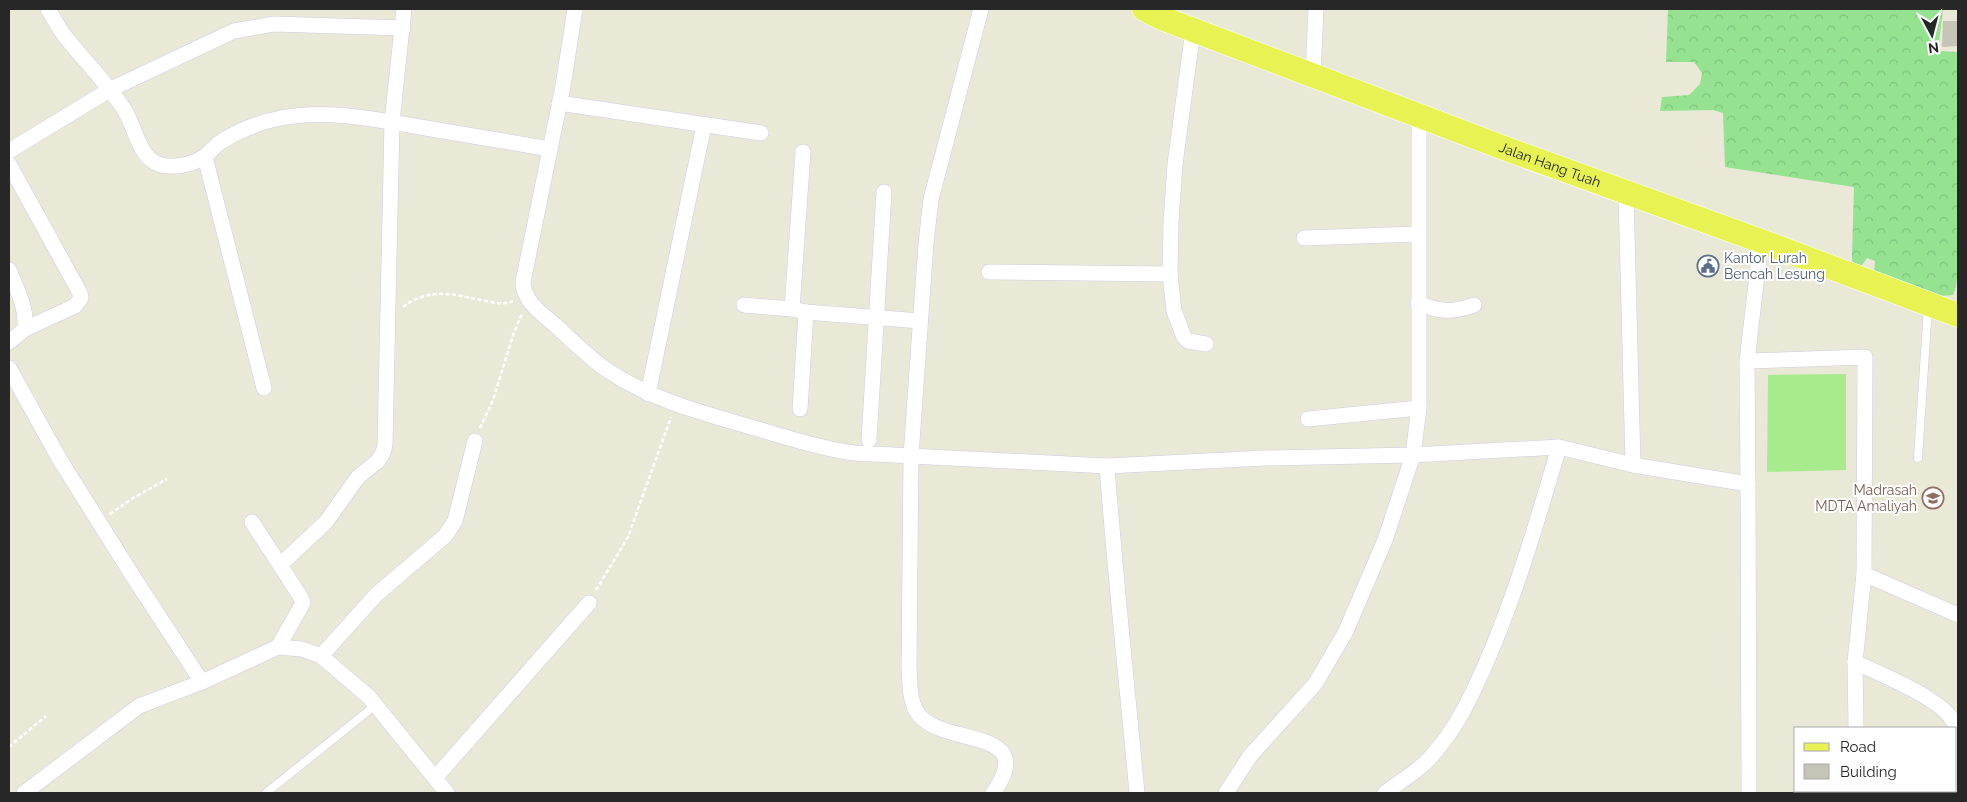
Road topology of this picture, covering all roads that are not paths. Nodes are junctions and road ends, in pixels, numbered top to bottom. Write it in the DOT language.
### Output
graph roads {
  1 [pos="48,9"];
  2 [pos="404,9"];
  3 [pos="575,9"];
  4 [pos="981,9"];
  5 [pos="1316,9"];
  6 [pos="1154,11"];
  7 [pos="403,28"];
  8 [pos="1193,30"];
  9 [pos="1312,75"];
  10 [pos="111,89"];
  11 [pos="559,104"];
  12 [pos="1419,115"];
  13 [pos="392,122"];
  14 [pos="704,125"];
  15 [pos="761,133"];
  16 [pos="550,149"];
  17 [pos="9,151"];
  18 [pos="804,152"];
  19 [pos="205,156"];
  20 [pos="9,164"];
  21 [pos="884,192"];
  22 [pos="1626,193"];
  23 [pos="1418,234"];
  24 [pos="1304,238"];
  25 [pos="1761,241"];
  26 [pos="989,272"];
  27 [pos="1170,274"];
  28 [pos="10,276"];
  29 [pos="1418,303"];
  30 [pos="744,305"];
  31 [pos="1474,305"];
  32 [pos="1929,305"];
  33 [pos="799,311"];
  34 [pos="1958,315"];
  35 [pos="876,317"];
  36 [pos="920,321"];
  37 [pos="25,329"];
  38 [pos="9,342"];
  39 [pos="1206,344"];
  40 [pos="1746,361"];
  41 [pos="9,368"];
  42 [pos="264,388"];
  43 [pos="648,394"];
  44 [pos="1419,408"];
  45 [pos="800,410"];
  46 [pos="1308,419"];
  47 [pos="869,440"];
  48 [pos="475,442"];
  49 [pos="1559,447"];
  50 [pos="1413,455"];
  51 [pos="911,456"];
  52 [pos="1918,458"];
  53 [pos="1632,465"];
  54 [pos="1107,466"];
  55 [pos="1748,484"];
  56 [pos="252,522"];
  57 [pos="280,565"];
  58 [pos="1864,574"];
  59 [pos="589,603"];
  60 [pos="1958,615"];
  61 [pos="278,647"];
  62 [pos="321,656"];
  63 [pos="1855,662"];
  64 [pos="202,682"];
  65 [pos="377,704"];
  66 [pos="1856,727"];
  67 [pos="1956,727"];
  68 [pos="435,778"];
  69 [pos="24,793"];
  70 [pos="266,793"];
  71 [pos="447,793"];
  72 [pos="993,793"];
  73 [pos="1137,793"];
  74 [pos="1226,793"];
  75 [pos="1385,793"];
  76 [pos="1749,793"];
  1 -- 10 [label="street"];
  2 -- 7 [label="street"];
  3 -- 11 [label="street"];
  4 -- 36 [label="street"];
  5 -- 9 [label="street"];
  6 -- 8 [label="main road, Jalan Hang Tuah"];
  7 -- 10 [label="street"];
  7 -- 13 [label="street"];
  8 -- 9 [label="main road, Jalan Hang Tuah"];
  8 -- 27 [label="street"];
  9 -- 12 [label="main road, Jalan Hang Tuah"];
  10 -- 17 [label="street"];
  10 -- 19 [label="street"];
  11 -- 14 [label="street"];
  11 -- 16 [label="street"];
  12 -- 22 [label="main road, Jalan Hang Tuah"];
  12 -- 23 [label="street"];
  13 -- 16 [label="street"];
  13 -- 19 [label="street"];
  13 -- 57 [label="street"];
  14 -- 15 [label="street"];
  14 -- 43 [label="street"];
  16 -- 43 [label="street"];
  18 -- 33 [label="street"];
  19 -- 42 [label="street"];
  20 -- 37 [label="street"];
  21 -- 35 [label="street"];
  22 -- 25 [label="main road, Jalan Hang Tuah"];
  22 -- 53 [label="street"];
  23 -- 24 [label="street"];
  23 -- 29 [label="street"];
  25 -- 32 [label="main road, Jalan Hang Tuah"];
  25 -- 40 [label="street"];
  26 -- 27 [label="street"];
  27 -- 39 [label="street"];
  28 -- 37 [label="street"];
  29 -- 31 [label="street"];
  29 -- 44 [label="street"];
  30 -- 33 [label="street"];
  32 -- 34 [label="main road, Jalan Hang Tuah"];
  32 -- 52 [label="lane"];
  33 -- 35 [label="street"];
  33 -- 45 [label="street"];
  35 -- 36 [label="street"];
  35 -- 47 [label="street"];
  36 -- 51 [label="street"];
  37 -- 38 [label="street"];
  40 -- 55 [label="street"];
  40 -- 58 [label="street"];
  41 -- 64 [label="street"];
  43 -- 51 [label="street"];
  44 -- 46 [label="street"];
  44 -- 50 [label="street"];
  48 -- 62 [label="street"];
  49 -- 50 [label="street"];
  49 -- 53 [label="street"];
  49 -- 75 [label="street"];
  50 -- 54 [label="street"];
  50 -- 74 [label="street"];
  51 -- 54 [label="street"];
  51 -- 72 [label="street"];
  53 -- 55 [label="street"];
  54 -- 73 [label="street"];
  55 -- 76 [label="street"];
  56 -- 57 [label="street"];
  57 -- 61 [label="street"];
  58 -- 60 [label="street"];
  58 -- 63 [label="street"];
  59 -- 68 [label="street"];
  61 -- 62 [label="street"];
  61 -- 64 [label="street"];
  62 -- 65 [label="street"];
  63 -- 66 [label="street"];
  63 -- 67 [label="street"];
  64 -- 69 [label="street"];
  65 -- 68 [label="street"];
  65 -- 70 [label="lane"];
  68 -- 71 [label="street"];
}
